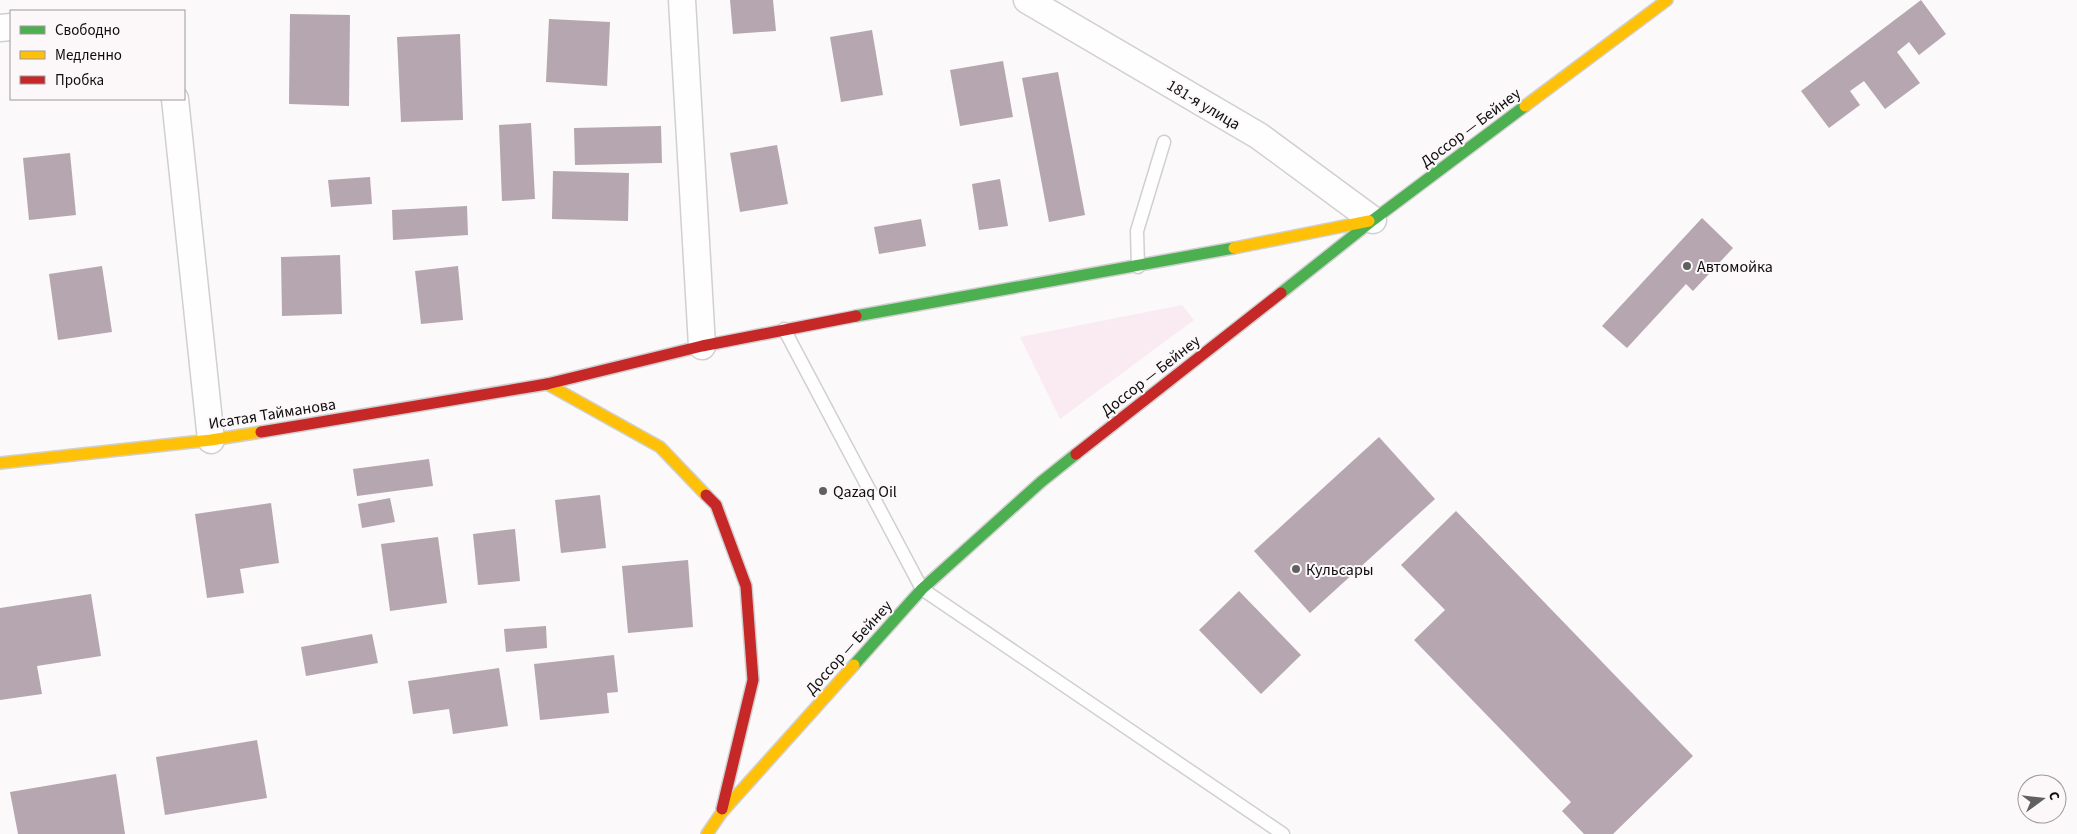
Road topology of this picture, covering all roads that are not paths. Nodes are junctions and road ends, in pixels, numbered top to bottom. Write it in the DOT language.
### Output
graph roads {
  1 [pos="682,0"];
  2 [pos="1028,0"];
  3 [pos="1667,0"];
  4 [pos="175,100"];
  5 [pos="1164,142"];
  6 [pos="1373,220"];
  7 [pos="1138,267"];
  8 [pos="784,330"];
  9 [pos="702,346"];
  10 [pos="547,384"];
  11 [pos="211,440"];
  12 [pos="0,463"];
  13 [pos="922,589"];
  14 [pos="722,812"];
  15 [pos="702,834"];
  16 [pos="708,834"];
  17 [pos="1283,834"];
  1 -- 9 [label="street"];
  2 -- 6 [label="street, 181-я улица"];
  3 -- 6 [label="main road, Доссор — Бейнеу"];
  4 -- 11 [label="street"];
  5 -- 7 [label="lane"];
  6 -- 7 [label="main road, Исатая Тайманова"];
  6 -- 13 [label="main road, Доссор — Бейнеу"];
  7 -- 8 [label="main road, Исатая Тайманова"];
  8 -- 9 [label="main road, Исатая Тайманова"];
  8 -- 13 [label="lane"];
  9 -- 10 [label="main road, Исатая Тайманова"];
  10 -- 11 [label="main road, Исатая Тайманова"];
  10 -- 14 [label="main road"];
  11 -- 12 [label="main road, Исатая Тайманова"];
  13 -- 14 [label="main road, Доссор — Бейнеу"];
  13 -- 17 [label="lane"];
  14 -- 16 [label="main road, Доссор — Бейнеу"];
  15 -- 16 [label="street"];
}
